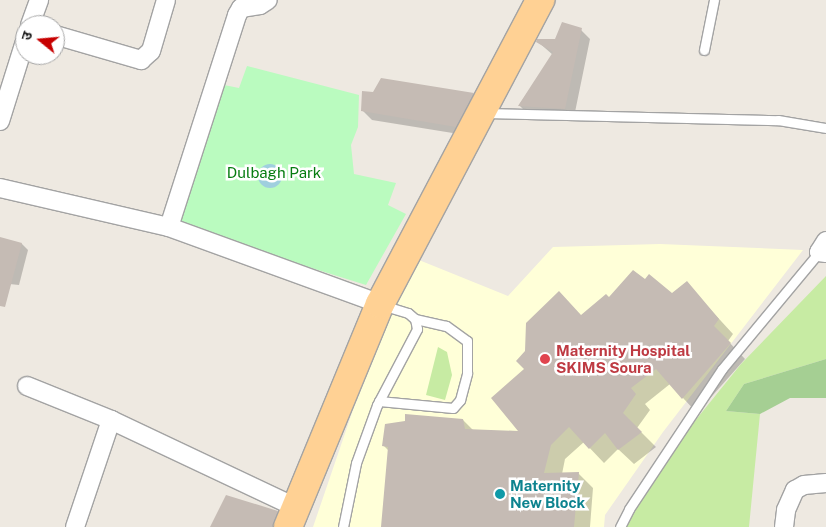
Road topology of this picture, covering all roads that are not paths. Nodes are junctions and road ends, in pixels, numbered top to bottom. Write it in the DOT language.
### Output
graph roads {
  1 [pos="39,0"];
  2 [pos="166,0"];
  3 [pos="268,0"];
  4 [pos="540,0"];
  5 [pos="714,0"];
  6 [pos="34,15"];
  7 [pos="65,38"];
  8 [pos="704,50"];
  9 [pos="15,64"];
  10 [pos="5,87"];
  11 [pos="484,113"];
  12 [pos="0,121"];
  13 [pos="826,128"];
  14 [pos="0,188"];
  15 [pos="169,227"];
  16 [pos="824,249"];
  17 [pos="380,304"];
  18 [pos="415,320"];
  19 [pos="26,386"];
  20 [pos="379,401"];
  21 [pos="111,420"];
  22 [pos="826,483"];
  23 [pos="291,517"];
  24 [pos="75,527"];
  25 [pos="343,527"];
  26 [pos="620,527"];
  27 [pos="784,527"];
  1 -- 6 [label="street"];
  2 -- 7 [label="street"];
  3 -- 15 [label="street"];
  4 -- 11 [label="main road"];
  5 -- 8 [label="lane"];
  9 -- 10 [label="street"];
  10 -- 12 [label="street"];
  11 -- 13 [label="lane"];
  11 -- 17 [label="main road"];
  14 -- 15 [label="street"];
  15 -- 17 [label="street"];
  16 -- 26 [label="lane"];
  17 -- 18 [label="lane"];
  17 -- 23 [label="main road"];
  18 -- 20 [label="lane"];
  18 -- 20 [label="lane"];
  19 -- 21 [label="street"];
  20 -- 25 [label="lane"];
  21 -- 23 [label="street"];
  21 -- 24 [label="street"];
  22 -- 27 [label="street"];
}
